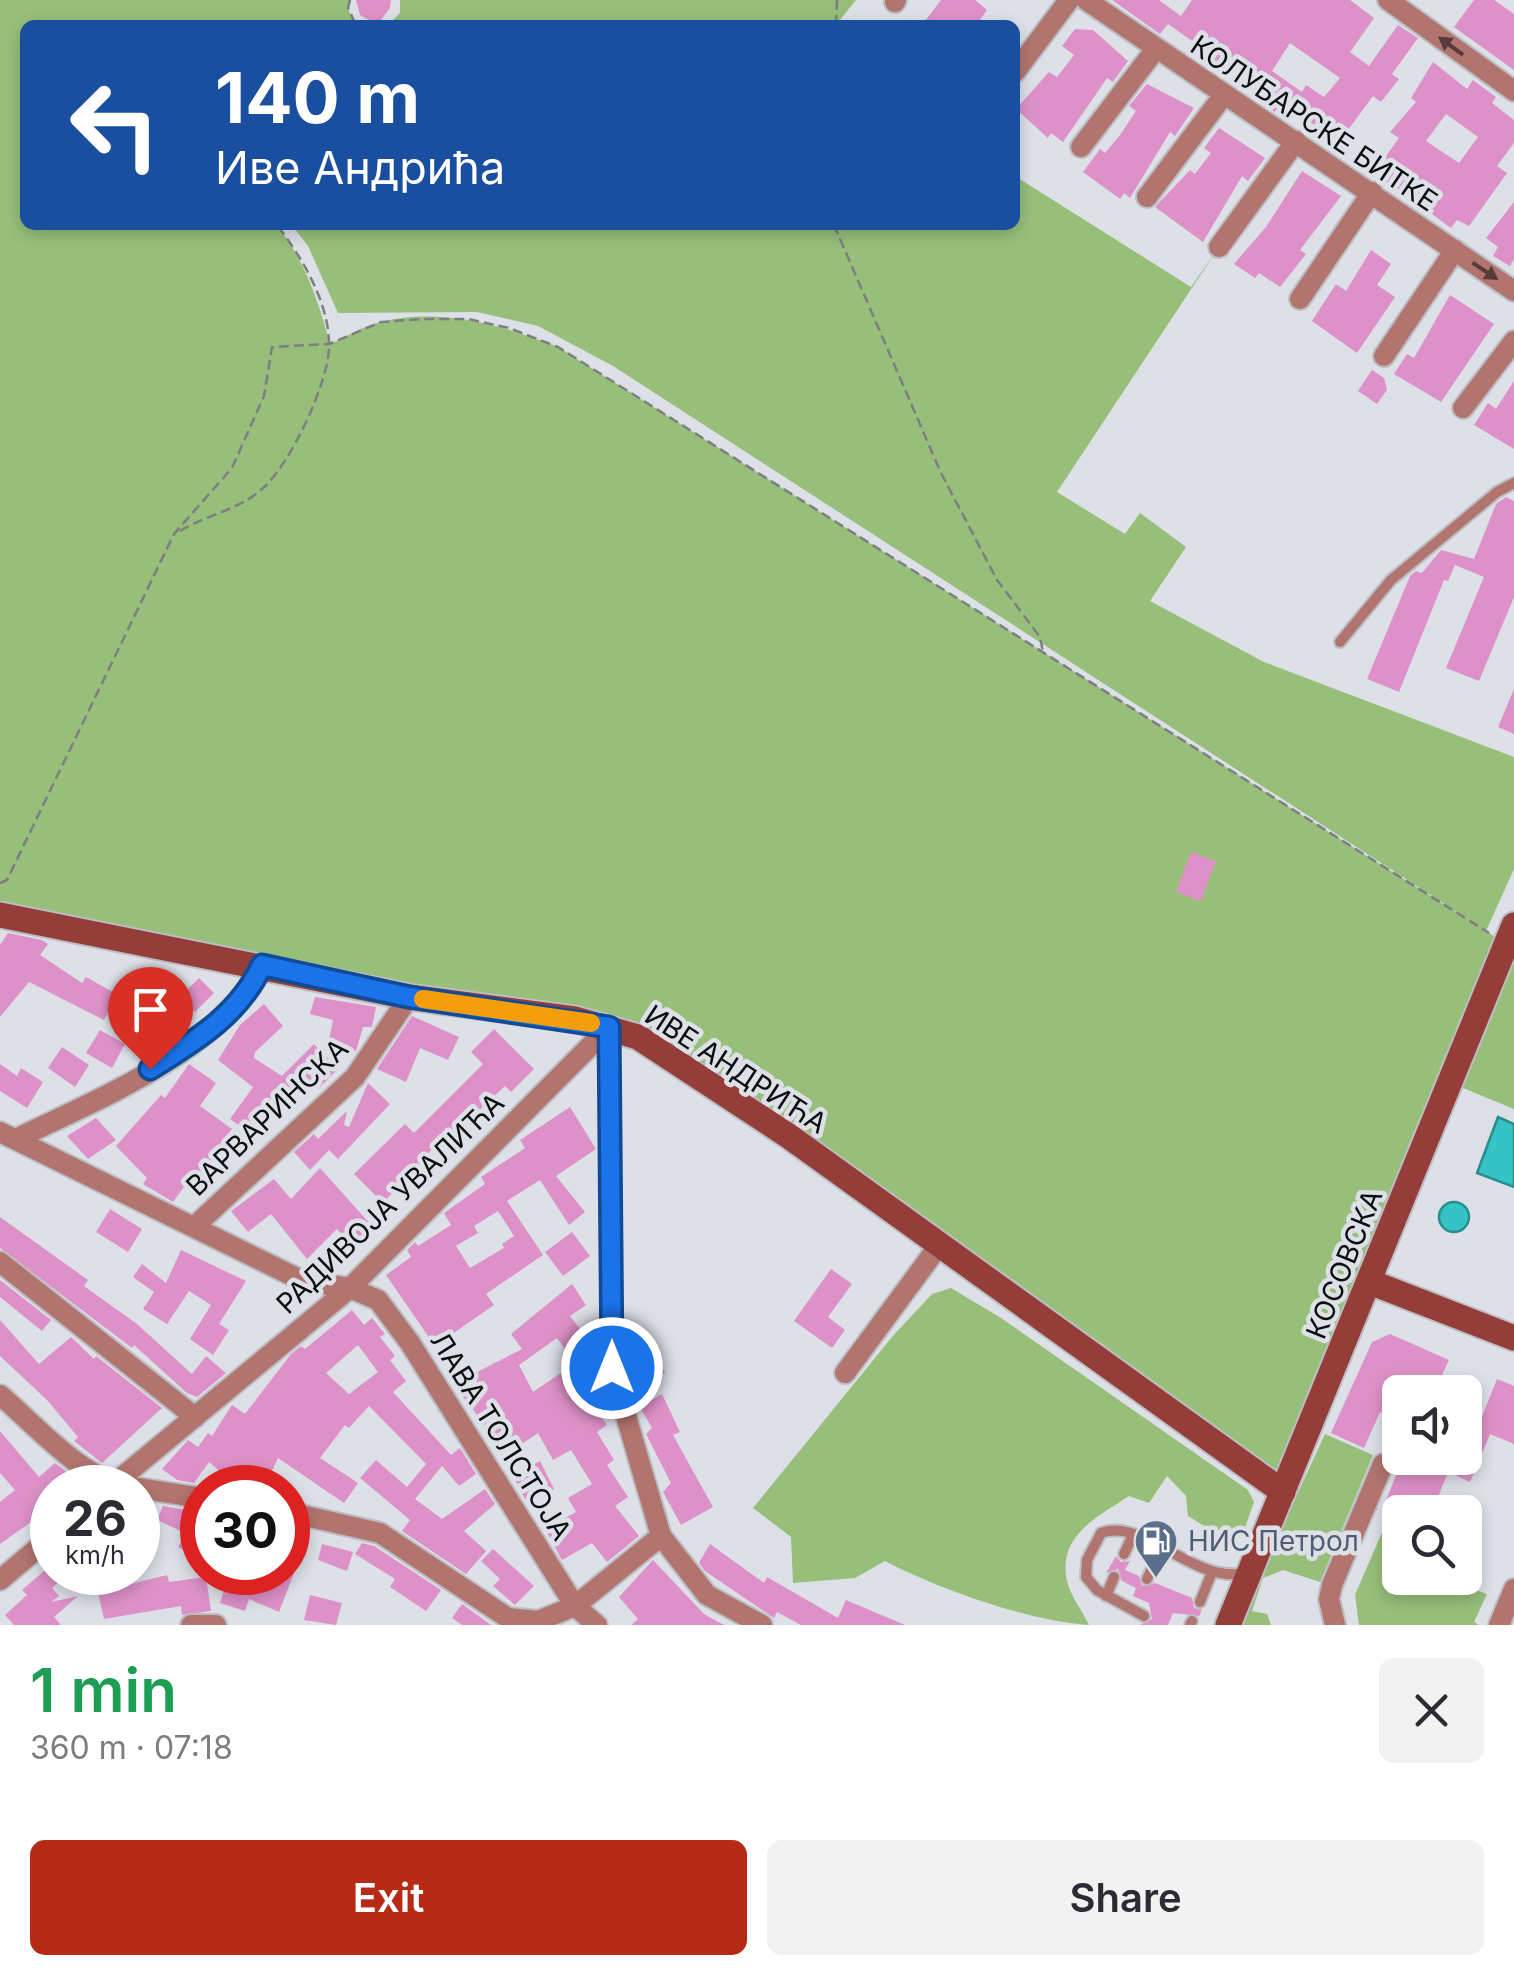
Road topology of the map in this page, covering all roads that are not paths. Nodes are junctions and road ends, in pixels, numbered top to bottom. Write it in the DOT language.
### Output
graph roads {
  1 [pos="1070,0"];
  2 [pos="1086,0"];
  3 [pos="1388,0"];
  4 [pos="1155,50"];
  5 [pos="1020,65"];
  6 [pos="1514,92"];
  7 [pos="1223,96"];
  8 [pos="1296,141"];
  9 [pos="1081,147"];
  10 [pos="1372,192"];
  11 [pos="1147,196"];
  12 [pos="1219,246"];
  13 [pos="1455,250"];
  14 [pos="1514,291"];
  15 [pos="1300,299"];
  16 [pos="1514,340"];
  17 [pos="1384,356"];
  18 [pos="1464,408"];
  19 [pos="1514,484"];
  20 [pos="1340,642"];
  21 [pos="0,915"];
  22 [pos="1511,939"];
  23 [pos="262,965"];
  24 [pos="409,997"];
  25 [pos="609,1027"];
  26 [pos="8,1136"];
  27 [pos="196,1225"];
  28 [pos="940,1244"];
  29 [pos="0,1262"];
  30 [pos="1370,1282"];
  31 [pos="350,1288"];
  32 [pos="1514,1338"];
  33 [pos="845,1373"];
  34 [pos="0,1394"];
  35 [pos="195,1416"];
  36 [pos="94,1465"];
  37 [pos="145,1465"];
  38 [pos="1382,1466"];
  39 [pos="1284,1492"];
  40 [pos="310,1517"];
  41 [pos="1133,1534"];
  42 [pos="661,1536"];
  43 [pos="1161,1548"];
  44 [pos="1124,1554"];
  45 [pos="30,1555"];
  46 [pos="1212,1572"];
  47 [pos="1250,1572"];
  48 [pos="1114,1577"];
  49 [pos="0,1580"];
  50 [pos="1147,1580"];
  51 [pos="1514,1588"];
  52 [pos="1106,1596"];
  53 [pos="1139,1599"];
  54 [pos="1200,1602"];
  55 [pos="575,1606"];
  56 [pos="190,1625"];
  57 [pos="216,1625"];
  58 [pos="597,1625"];
  59 [pos="762,1625"];
  60 [pos="1228,1625"];
  61 [pos="1335,1625"];
  62 [pos="1500,1625"];
  1 -- 5 [label="street"];
  2 -- 4 [label="street, КОЛУБАРСКЕ БИТКЕ"];
  6 -- 3 [label="street, one-way"];
  4 -- 7 [label="street, КОЛУБАРСКЕ БИТКЕ"];
  4 -- 9 [label="street"];
  7 -- 8 [label="street, КОЛУБАРСКЕ БИТКЕ"];
  7 -- 11 [label="street"];
  8 -- 10 [label="street, КОЛУБАРСКЕ БИТКЕ"];
  8 -- 12 [label="street"];
  10 -- 13 [label="street, КОЛУБАРСКЕ БИТКЕ"];
  10 -- 15 [label="street"];
  13 -- 14 [label="street, КОЛУБАРСКЕ БИТКЕ, one-way"];
  13 -- 17 [label="street"];
  16 -- 18 [label="street"];
  19 -- 20 [label="lane"];
  21 -- 23 [label="street, ИВЕ АНДРИЋА"];
  22 -- 30 [label="street, КОСОВСКА"];
  23 -- 24 [label="street, ИВЕ АНДРИЋА"];
  23 -- 26 [label="street"];
  24 -- 25 [label="street, ИВЕ АНДРИЋА"];
  24 -- 27 [label="street, ВАРВАРИНСКА"];
  25 -- 28 [label="street, ИВЕ АНДРИЋА"];
  25 -- 31 [label="street, РАДИВОЈА УВАЛИЋА"];
  25 -- 42 [label="street"];
  26 -- 27 [label="street"];
  27 -- 31 [label="street"];
  28 -- 33 [label="street"];
  28 -- 39 [label="street, ИВЕ АНДРИЋА"];
  29 -- 35 [label="street"];
  30 -- 32 [label="street"];
  30 -- 39 [label="street, КОСОВСКА"];
  31 -- 35 [label="street, РАДИВОЈА УВАЛИЋА"];
  31 -- 55 [label="street, ЛАВА ТОЛСТОЈА"];
  34 -- 36 [label="street"];
  35 -- 37 [label="street, РАДИВОЈА УВАЛИЋА"];
  38 -- 61 [label="street"];
  39 -- 47 [label="street, КОСОВСКА"];
  40 -- 55 [label="street"];
  41 -- 43 [label="lane"];
  41 -- 44 [label="lane"];
  41 -- 52 [label="lane"];
  42 -- 55 [label="street"];
  42 -- 59 [label="street"];
  43 -- 46 [label="lane"];
  43 -- 50 [label="lane"];
  45 -- 49 [label="street"];
  46 -- 47 [label="lane"];
  46 -- 54 [label="lane"];
  47 -- 60 [label="street, КОСОВСКА"];
  48 -- 52 [label="lane"];
  51 -- 62 [label="street"];
  52 -- 53 [label="lane"];
  55 -- 58 [label="street, ЛАВА ТОЛСТОЈА"];
  56 -- 57 [label="street"];
}
